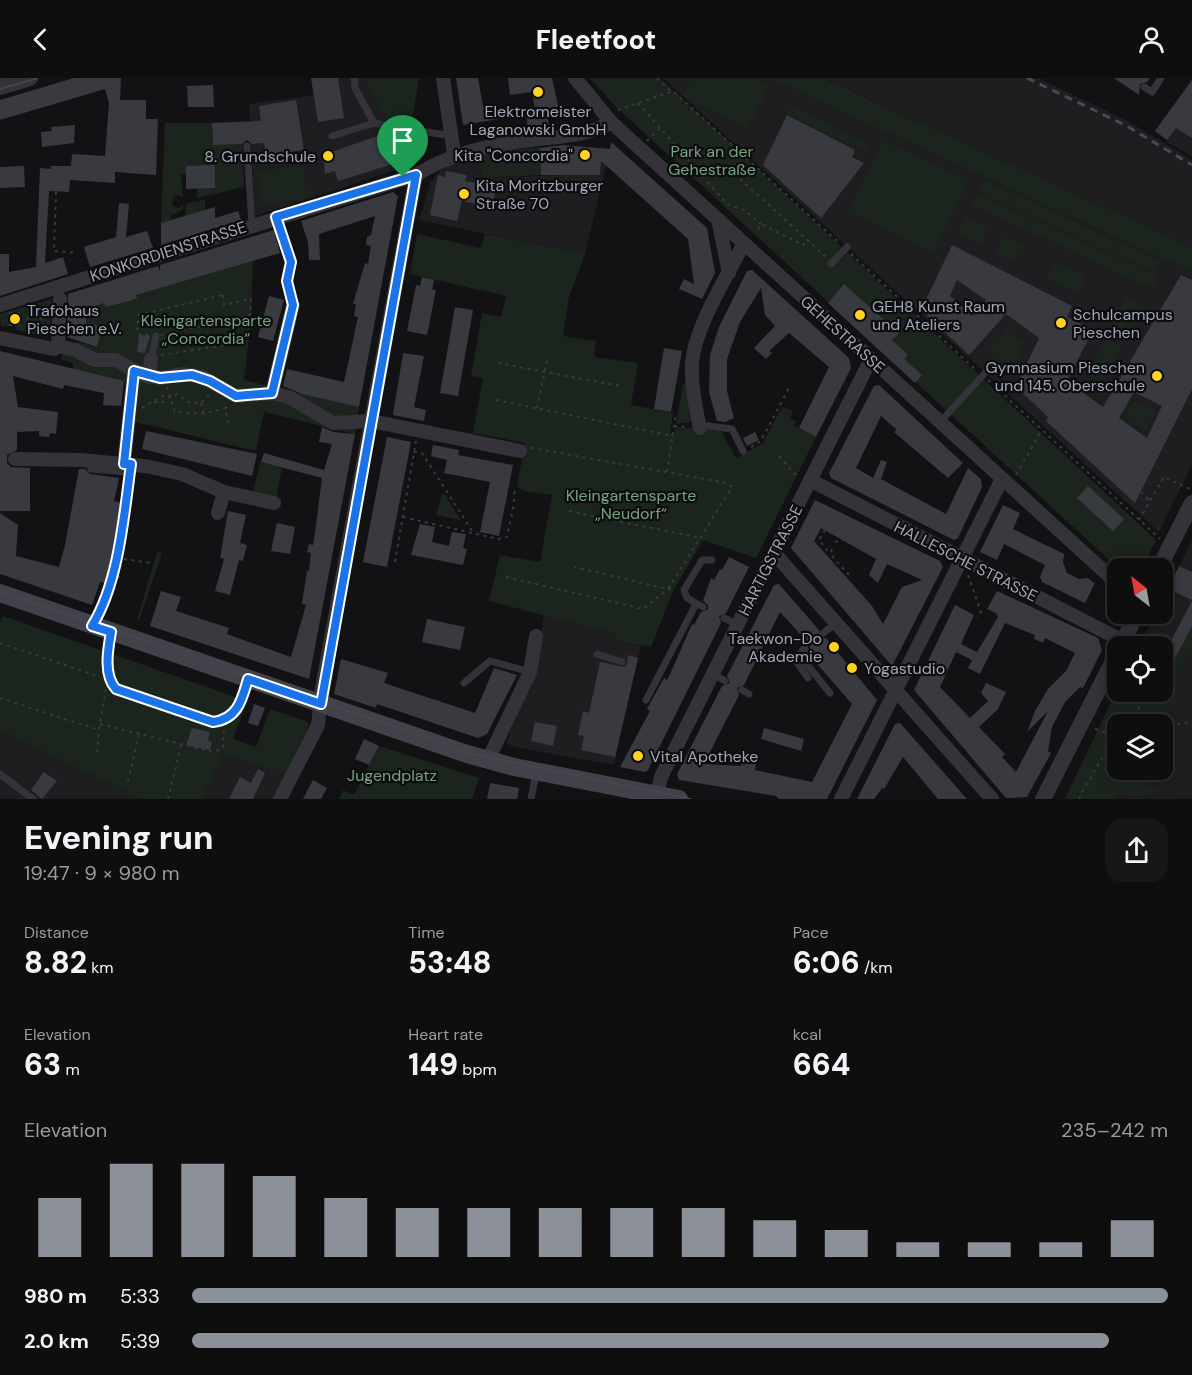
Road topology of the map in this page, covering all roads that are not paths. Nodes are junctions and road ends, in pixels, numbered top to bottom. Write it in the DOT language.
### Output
graph roads {
  1 [pos="30,78"];
  2 [pos="354,78"];
  3 [pos="443,78"];
  4 [pos="574,78"];
  5 [pos="1159,80"];
  6 [pos="1146,84"];
  7 [pos="0,87"];
  8 [pos="608,118"];
  9 [pos="374,123"];
  10 [pos="332,136"];
  11 [pos="451,136"];
  12 [pos="246,146"];
  13 [pos="454,154"];
  14 [pos="416,175"];
  15 [pos="276,217"];
  16 [pos="718,219"];
  17 [pos="252,225"];
  18 [pos="744,243"];
  19 [pos="846,248"];
  20 [pos="832,263"];
  21 [pos="729,273"];
  22 [pos="60,299"];
  23 [pos="0,304"];
  24 [pos="293,305"];
  25 [pos="156,336"];
  26 [pos="0,338"];
  27 [pos="58,346"];
  28 [pos="152,357"];
  29 [pos="871,359"];
  30 [pos="134,371"];
  31 [pos="984,374"];
  32 [pos="155,377"];
  33 [pos="272,393"];
  34 [pos="371,421"];
  35 [pos="940,422"];
  36 [pos="700,427"];
  37 [pos="520,451"];
  38 [pos="744,451"];
  39 [pos="15,459"];
  40 [pos="127,467"];
  41 [pos="91,469"];
  42 [pos="809,482"];
  43 [pos="1006,482"];
  44 [pos="224,492"];
  45 [pos="274,503"];
  46 [pos="1192,503"];
  47 [pos="218,513"];
  48 [pos="774,553"];
  49 [pos="962,558"];
  50 [pos="1164,558"];
  51 [pos="712,560"];
  52 [pos="1107,574"];
  53 [pos="0,593"];
  54 [pos="724,618"];
  55 [pos="836,623"];
  56 [pos="738,625"];
  57 [pos="111,632"];
  58 [pos="822,634"];
  59 [pos="536,636"];
  60 [pos="1107,639"];
  61 [pos="597,654"];
  62 [pos="622,662"];
  63 [pos="530,672"];
  64 [pos="1107,672"];
  65 [pos="808,678"];
  66 [pos="248,679"];
  67 [pos="464,683"];
  68 [pos="896,691"];
  69 [pos="830,693"];
  70 [pos="646,700"];
  71 [pos="321,704"];
  72 [pos="488,760"];
  73 [pos="536,771"];
  74 [pos="0,774"];
  75 [pos="657,797"];
  76 [pos="33,799"];
  77 [pos="280,799"];
  78 [pos="531,799"];
  79 [pos="679,799"];
  80 [pos="841,799"];
  81 [pos="992,799"];
  82 [pos="1043,799"];
  1 -- 7 [label="street"];
  2 -- 9 [label="lane"];
  3 -- 11 [label="street"];
  4 -- 8 [label="street, GEHESTRASSE"];
  5 -- 6 [label="lane"];
  8 -- 13 [label="street, KONKORDIENSTRASSE"];
  8 -- 16 [label="street, GEHESTRASSE"];
  9 -- 10 [label="lane"];
  9 -- 11 [label="lane"];
  11 -- 13 [label="street"];
  12 -- 17 [label="lane"];
  13 -- 14 [label="street, KONKORDIENSTRASSE"];
  14 -- 15 [label="street, KONKORDIENSTRASSE"];
  14 -- 34 [label="street"];
  15 -- 17 [label="street, KONKORDIENSTRASSE"];
  15 -- 24 [label="lane"];
  16 -- 18 [label="street, GEHESTRASSE"];
  16 -- 21 [label="street"];
  17 -- 23 [label="street, KONKORDIENSTRASSE"];
  18 -- 21 [label="street"];
  18 -- 29 [label="street, GEHESTRASSE"];
  19 -- 20 [label="lane"];
  21 -- 36 [label="street"];
  22 -- 27 [label="street"];
  24 -- 33 [label="street"];
  25 -- 28 [label="lane"];
  26 -- 27 [label="street"];
  27 -- 30 [label="street"];
  28 -- 32 [label="street"];
  29 -- 35 [label="street, GEHESTRASSE"];
  29 -- 42 [label="street, HARTIGSTRASSE"];
  30 -- 32 [label="street"];
  30 -- 40 [label="street"];
  31 -- 35 [label="lane"];
  32 -- 33 [label="street"];
  33 -- 34 [label="street"];
  34 -- 37 [label="street"];
  34 -- 71 [label="street"];
  35 -- 43 [label="street, GEHESTRASSE"];
  36 -- 38 [label="lane"];
  39 -- 40 [label="street"];
  40 -- 41 [label="lane"];
  40 -- 44 [label="street"];
  42 -- 48 [label="street, HARTIGSTRASSE"];
  42 -- 49 [label="street, HALLESCHE STRASSE"];
  43 -- 49 [label="street"];
  43 -- 52 [label="street, GEHESTRASSE"];
  44 -- 45 [label="street"];
  44 -- 47 [label="street"];
  46 -- 50 [label="street"];
  48 -- 55 [label="street"];
  48 -- 56 [label="street, HARTIGSTRASSE"];
  49 -- 60 [label="street, HALLESCHE STRASSE"];
  49 -- 68 [label="street"];
  51 -- 70 [label="lane"];
  53 -- 57 [label="main road"];
  54 -- 56 [label="lane"];
  55 -- 58 [label="lane"];
  55 -- 68 [label="street"];
  56 -- 75 [label="street, HARTIGSTRASSE"];
  57 -- 66 [label="main road"];
  57 -- 66 [label="lane"];
  59 -- 63 [label="street"];
  61 -- 62 [label="lane"];
  63 -- 67 [label="lane"];
  63 -- 72 [label="street"];
  64 -- 82 [label="street"];
  65 -- 69 [label="lane"];
  66 -- 71 [label="main road"];
  68 -- 80 [label="street"];
  68 -- 81 [label="street"];
  71 -- 72 [label="main road"];
  71 -- 77 [label="street"];
  72 -- 73 [label="main road"];
  73 -- 75 [label="main road"];
  73 -- 78 [label="lane"];
  74 -- 76 [label="lane"];
  75 -- 79 [label="main road"];
}
